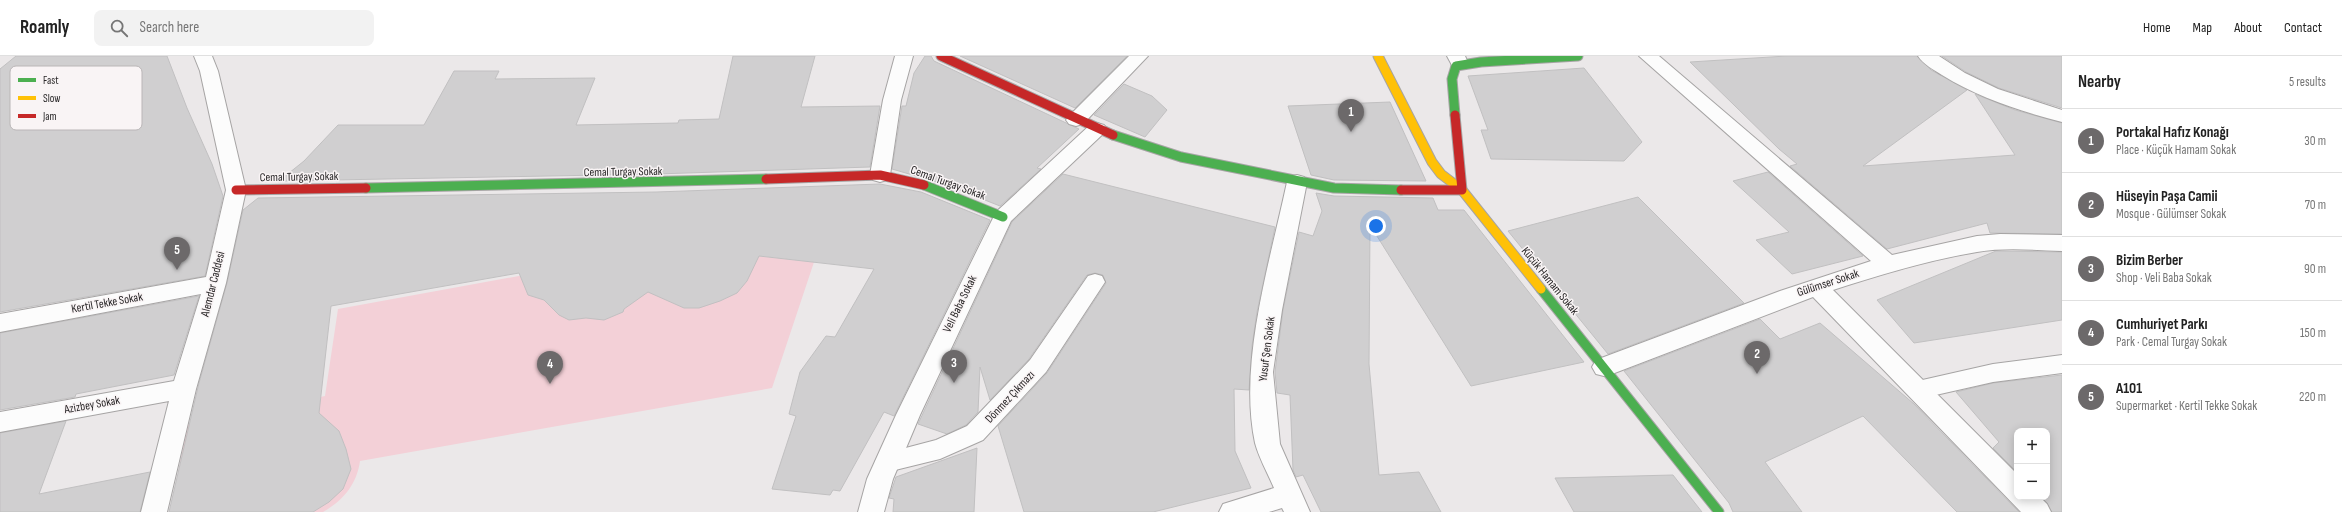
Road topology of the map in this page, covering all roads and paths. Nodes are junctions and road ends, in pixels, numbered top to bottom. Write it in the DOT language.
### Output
graph roads {
  1 [pos="203,56"];
  2 [pos="904,56"];
  3 [pos="941,56"];
  4 [pos="1139,56"];
  5 [pos="1378,56"];
  6 [pos="1578,56"];
  7 [pos="1648,56"];
  8 [pos="1927,56"];
  9 [pos="1458,60"];
  10 [pos="2060,117"];
  11 [pos="1076,120"];
  12 [pos="1097,129"];
  13 [pos="880,175"];
  14 [pos="1297,182"];
  15 [pos="236,190"];
  16 [pos="1462,190"];
  17 [pos="1003,217"];
  18 [pos="2062,243"];
  19 [pos="1888,264"];
  20 [pos="1095,282"];
  21 [pos="215,283"];
  22 [pos="1816,287"];
  23 [pos="0,323"];
  24 [pos="2062,364"];
  25 [pos="1604,367"];
  26 [pos="184,389"];
  27 [pos="1918,390"];
  28 [pos="0,422"];
  29 [pos="887,462"];
  30 [pos="2014,488"];
  31 [pos="2026,500"];
  32 [pos="1292,504"];
  33 [pos="154,512"];
  34 [pos="871,512"];
  35 [pos="1232,512"];
  36 [pos="1719,512"];
  37 [pos="2038,512"];
  1 -- 15 [label="street, Alemdar Caddesi"];
  2 -- 13 [label="street"];
  3 -- 11 [label="street"];
  4 -- 11 [label="street"];
  5 -- 16 [label="street, Küçük Hamam Sokak"];
  6 -- 9 [label="street"];
  7 -- 19 [label="street"];
  8 -- 10 [label="street"];
  9 -- 16 [label="street"];
  11 -- 12 [label="street"];
  12 -- 14 [label="street"];
  12 -- 17 [label="street, Veli Baba Sokak"];
  13 -- 15 [label="street, Cemal Turgay Sokak"];
  13 -- 17 [label="street, Cemal Turgay Sokak"];
  14 -- 16 [label="street"];
  14 -- 32 [label="street, Yusuf Şen Sokak"];
  15 -- 21 [label="street, Alemdar Caddesi"];
  16 -- 25 [label="street, Küçük Hamam Sokak"];
  17 -- 29 [label="street, Veli Baba Sokak"];
  18 -- 19 [label="street, Gülümser Sokak"];
  19 -- 22 [label="street, Gülümser Sokak"];
  20 -- 29 [label="lane, Dönmez Çıkmazı"];
  21 -- 23 [label="street, Kertil Tekke Sokak"];
  21 -- 26 [label="street, Alemdar Caddesi"];
  22 -- 25 [label="street, Gülümser Sokak"];
  22 -- 27 [label="street"];
  24 -- 27 [label="lane"];
  25 -- 36 [label="street, Küçük Hamam Sokak"];
  26 -- 28 [label="street, Azizbey Sokak"];
  26 -- 33 [label="street, Alemdar Caddesi"];
  27 -- 30 [label="street"];
  29 -- 34 [label="street, Veli Baba Sokak"];
  31 -- 37 [label="street"];
  32 -- 35 [label="street"];
}
